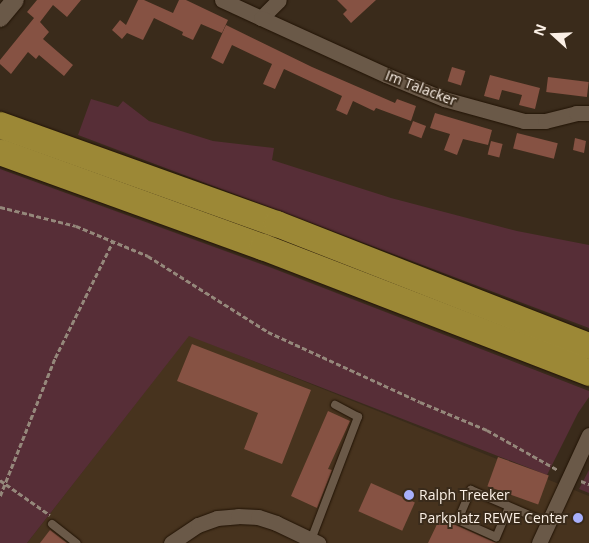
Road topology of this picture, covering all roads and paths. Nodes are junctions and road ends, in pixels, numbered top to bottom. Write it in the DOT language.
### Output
graph roads {
  1 [pos="16,0"];
  2 [pos="222,0"];
  3 [pos="280,0"];
  4 [pos="0,18"];
  5 [pos="261,18"];
  6 [pos="589,113"];
  7 [pos="0,125"];
  8 [pos="0,152"];
  9 [pos="0,207"];
  10 [pos="114,241"];
  11 [pos="589,346"];
  12 [pos="588,372"];
  13 [pos="335,405"];
  14 [pos="589,435"];
  15 [pos="569,475"];
  16 [pos="0,480"];
  17 [pos="6,483"];
  18 [pos="589,484"];
  19 [pos="0,496"];
  20 [pos="509,507"];
  21 [pos="51,520"];
  22 [pos="548,523"];
  23 [pos="315,541"];
  24 [pos="76,543"];
  25 [pos="171,543"];
  26 [pos="539,543"];
  1 -- 4 [label="street"];
  2 -- 5 [label="street, Im Talacker"];
  3 -- 5 [label="street"];
  5 -- 6 [label="street, Im Talacker"];
  7 -- 11 [label="highway"];
  8 -- 12 [label="highway"];
  9 -- 10 [label="path"];
  10 -- 15 [label="path"];
  10 -- 17 [label="path"];
  13 -- 23 [label="lane"];
  14 -- 15 [label="street"];
  15 -- 18 [label="path"];
  15 -- 22 [label="street"];
  16 -- 17 [label="path"];
  17 -- 19 [label="path"];
  17 -- 21 [label="path"];
  20 -- 20 [label="lane"];
  20 -- 22 [label="lane"];
  21 -- 24 [label="lane"];
  22 -- 26 [label="street"];
  23 -- 25 [label="street"];
}
